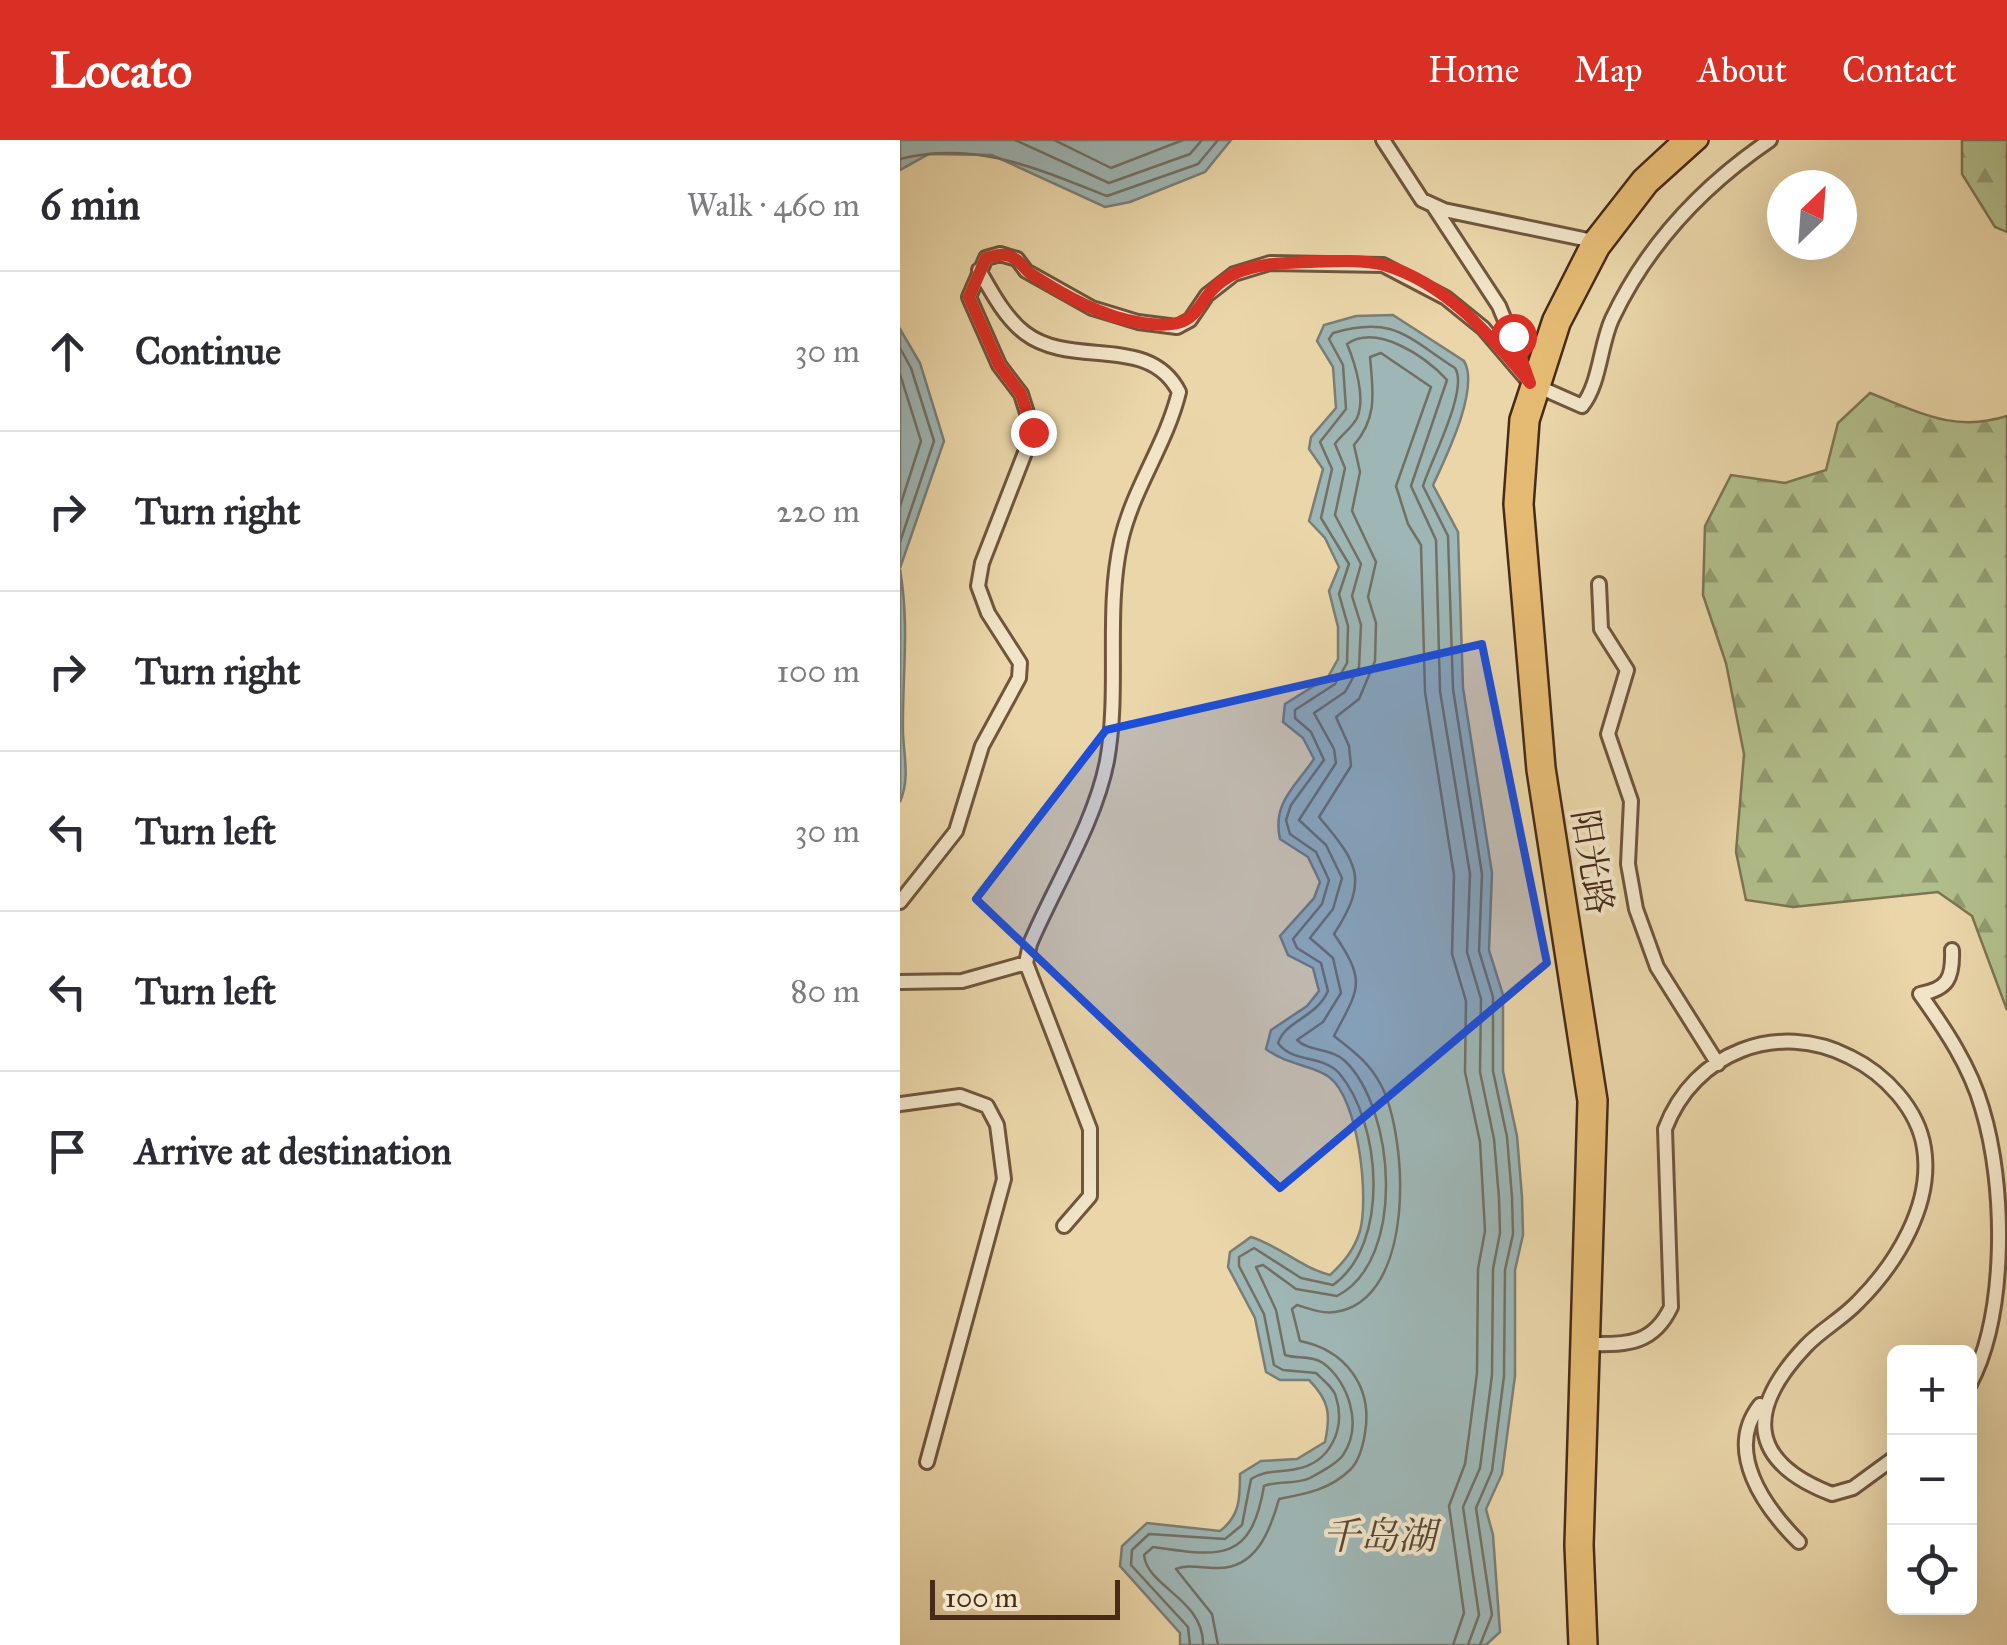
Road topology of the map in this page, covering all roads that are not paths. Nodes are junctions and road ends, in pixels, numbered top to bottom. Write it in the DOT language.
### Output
graph roads {
  1 [pos="1383,140"];
  2 [pos="1681,140"];
  3 [pos="1700,140"];
  4 [pos="1770,140"];
  5 [pos="1432,204"];
  6 [pos="1598,242"];
  7 [pos="979,270"];
  8 [pos="1535,387"];
  9 [pos="1599,584"];
  10 [pos="900,902"];
  11 [pos="1952,950"];
  12 [pos="1026,962"];
  13 [pos="900,982"];
  14 [pos="1718,1064"];
  15 [pos="900,1104"];
  16 [pos="1064,1226"];
  17 [pos="1591,1344"];
  18 [pos="1977,1369"];
  19 [pos="1767,1401"];
  20 [pos="926,1462"];
  21 [pos="1887,1463"];
  22 [pos="1799,1542"];
  23 [pos="1577,1645"];
  24 [pos="1590,1645"];
  1 -- 5 [label="street"];
  2 -- 6 [label="main road, 阳光路"];
  3 -- 6 [label="main road, 阳光路"];
  4 -- 8 [label="street"];
  5 -- 6 [label="street"];
  5 -- 8 [label="street"];
  6 -- 8 [label="main road, 阳光路"];
  7 -- 8 [label="street"];
  7 -- 10 [label="street"];
  7 -- 12 [label="street"];
  8 -- 17 [label="main road, 阳光路"];
  8 -- 23 [label="main road, 阳光路"];
  9 -- 14 [label="street"];
  11 -- 18 [label="street"];
  12 -- 13 [label="street"];
  12 -- 16 [label="street"];
  14 -- 17 [label="street"];
  14 -- 19 [label="street"];
  15 -- 20 [label="street"];
  17 -- 24 [label="main road, 阳光路"];
  19 -- 21 [label="street"];
  19 -- 22 [label="street"];
}
